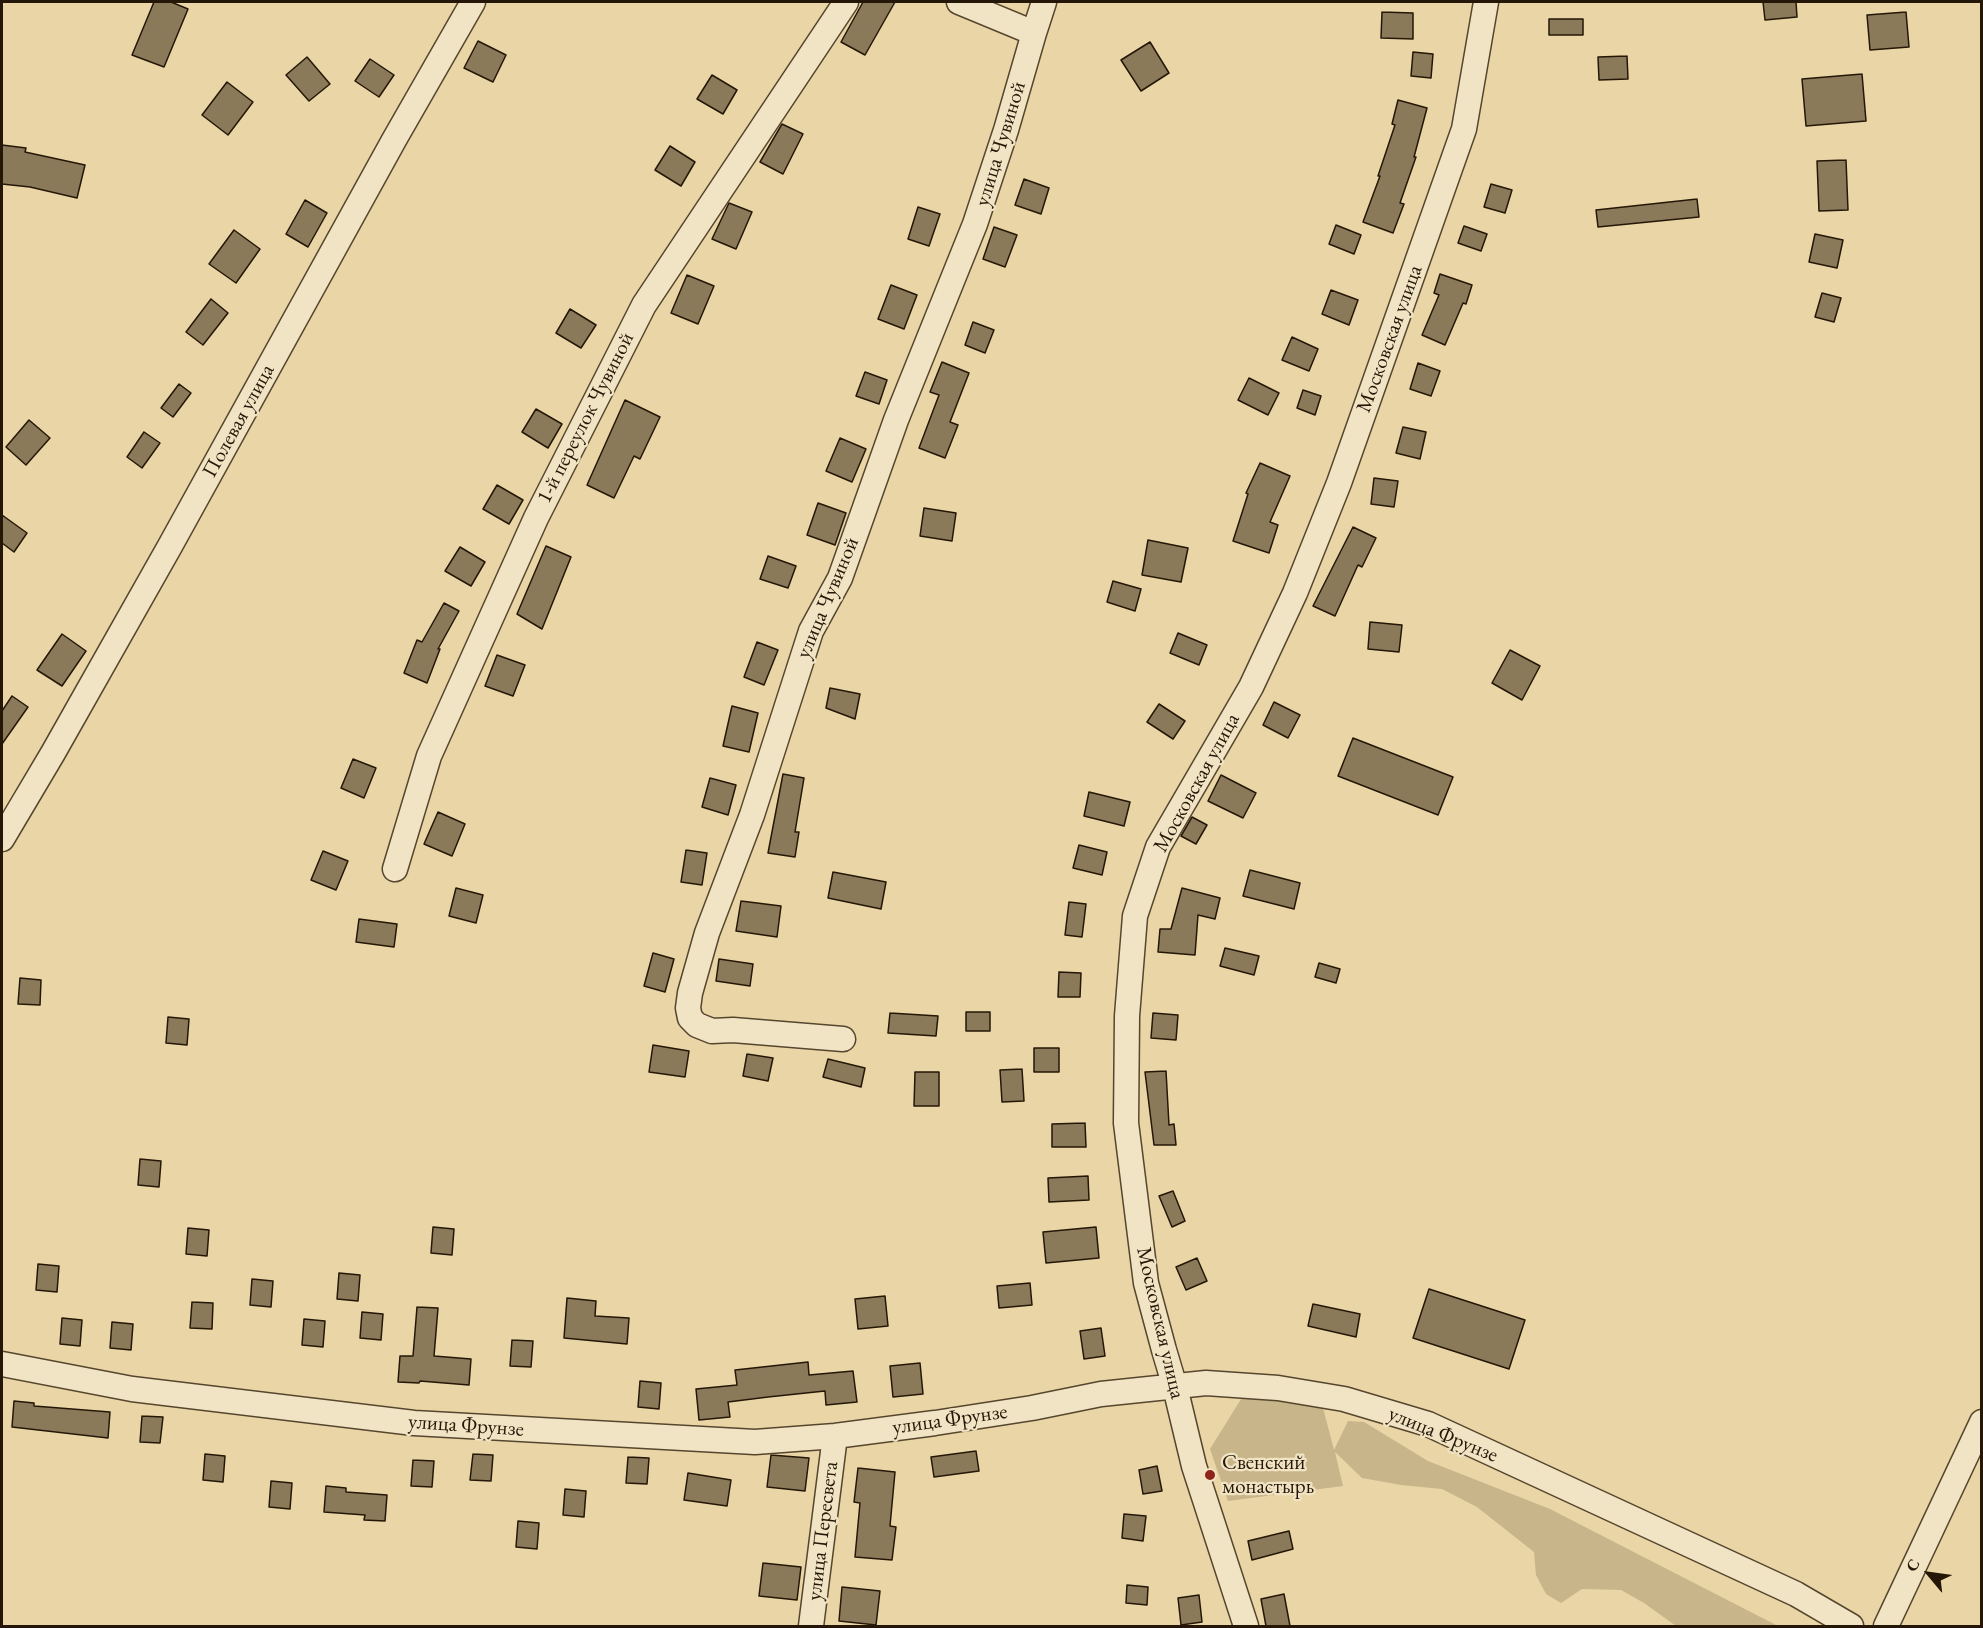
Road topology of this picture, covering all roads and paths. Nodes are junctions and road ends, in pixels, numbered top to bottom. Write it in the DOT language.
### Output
graph roads {
  1 [pos="473,2"];
  2 [pos="846,2"];
  3 [pos="959,2"];
  4 [pos="1044,2"];
  5 [pos="1486,2"];
  6 [pos="1024,30"];
  7 [pos="2,839"];
  8 [pos="395,869"];
  9 [pos="843,1039"];
  10 [pos="2,1364"];
  11 [pos="1175,1387"];
  12 [pos="1982,1422"];
  13 [pos="835,1436"];
  14 [pos="811,1626"];
  15 [pos="1246,1626"];
  16 [pos="1851,1626"];
  17 [pos="1886,1626"];
  1 -- 7 [label="street, Полевая улица"];
  2 -- 8 [label="street, 1-й переулок Чувиной"];
  3 -- 6 [label="street"];
  4 -- 6 [label="street, улица Чувиной"];
  5 -- 11 [label="street, Московская улица"];
  6 -- 9 [label="street, улица Чувиной"];
  10 -- 13 [label="street, улица Фрунзе"];
  11 -- 13 [label="street, улица Фрунзе"];
  11 -- 15 [label="street, Московская улица"];
  11 -- 16 [label="street, улица Фрунзе"];
  12 -- 17 [label="street"];
  13 -- 14 [label="street, улица Пересвета"];
}
